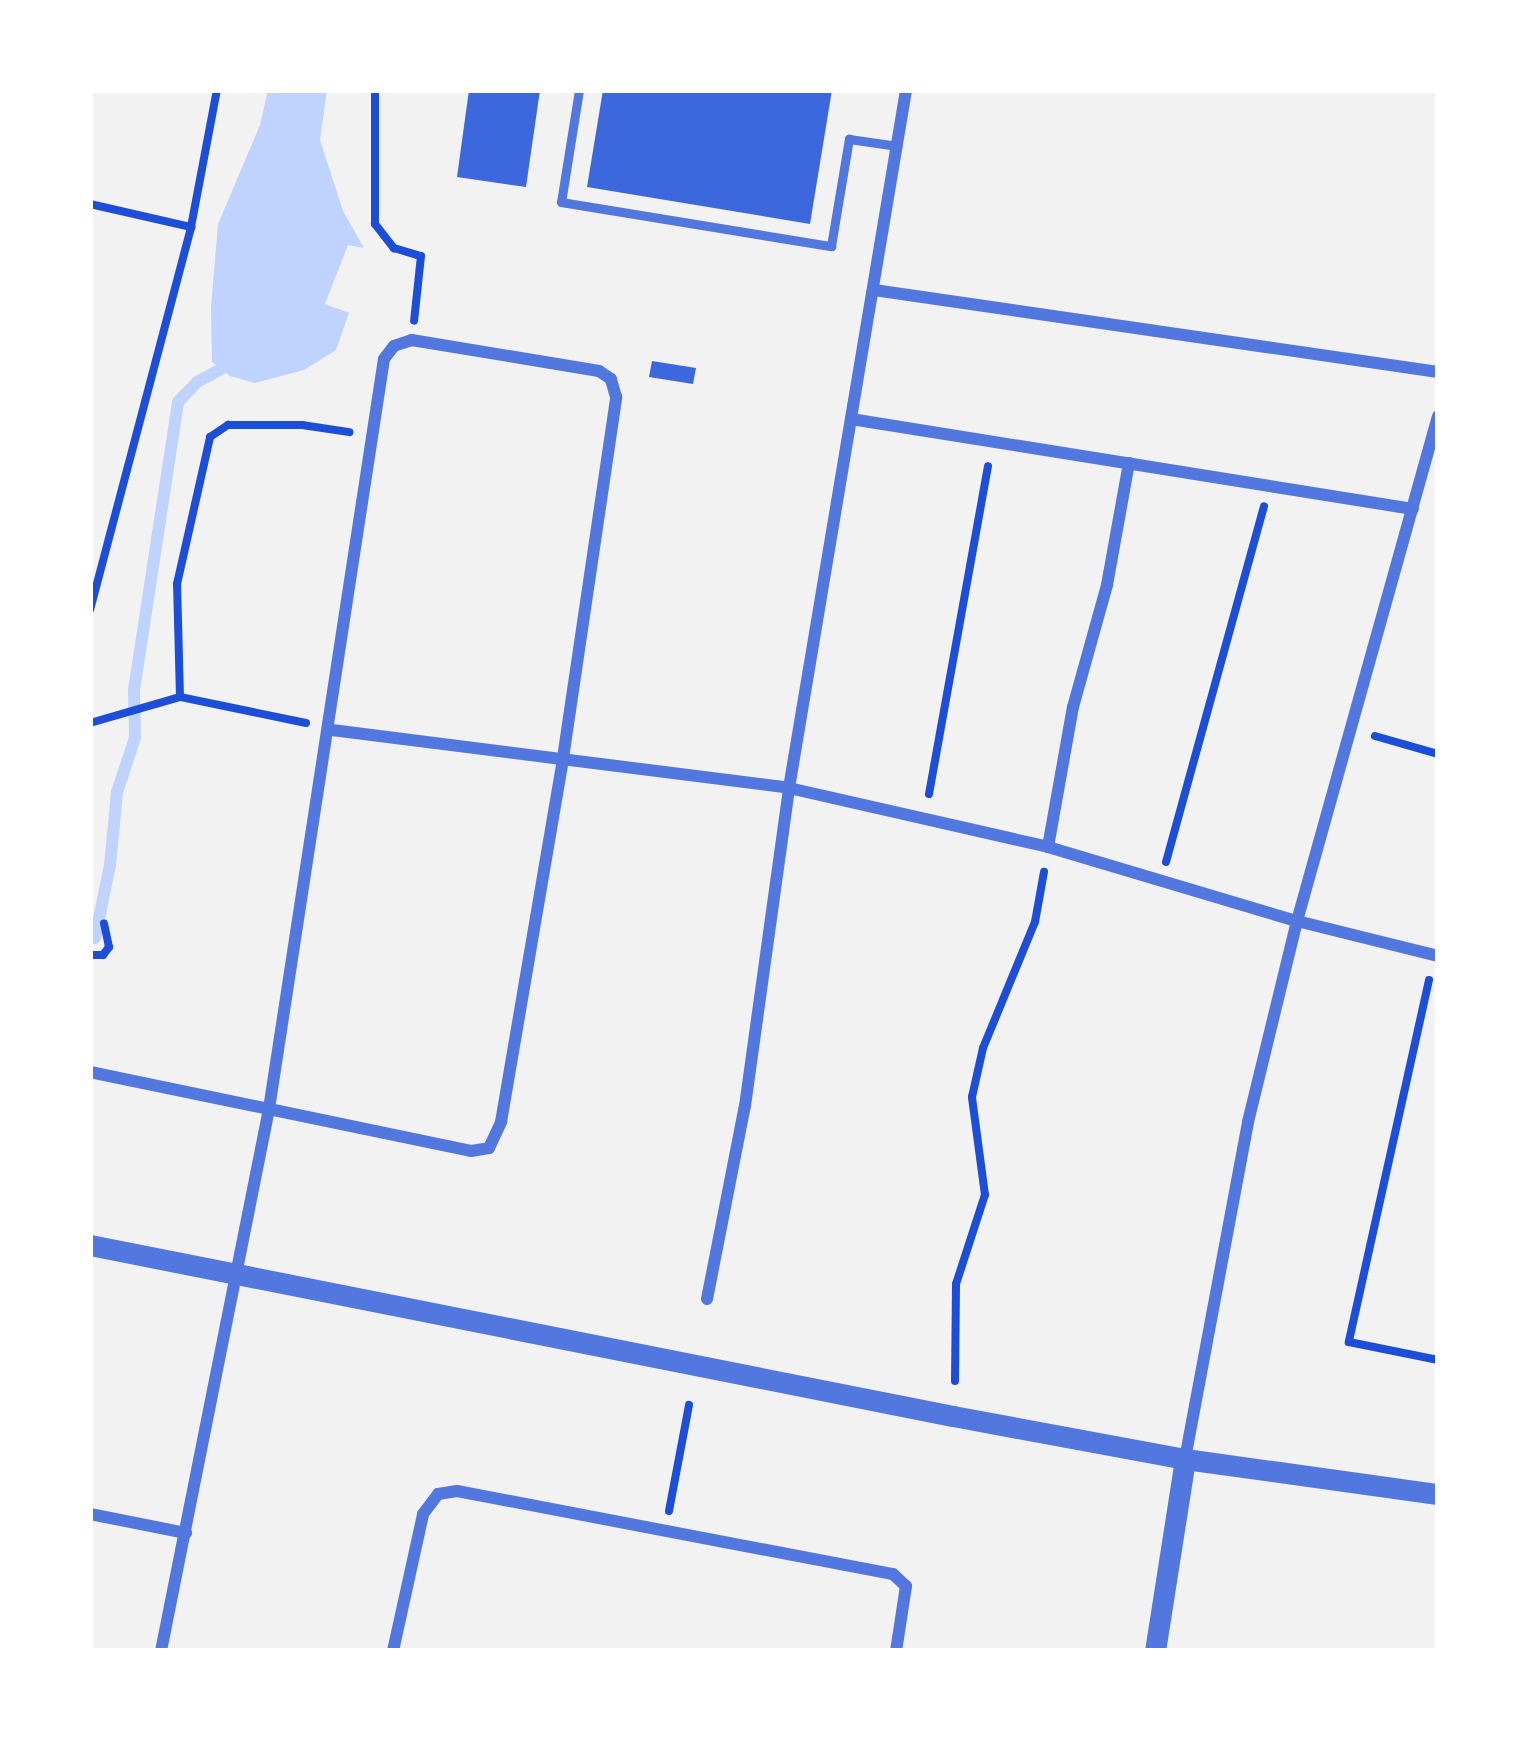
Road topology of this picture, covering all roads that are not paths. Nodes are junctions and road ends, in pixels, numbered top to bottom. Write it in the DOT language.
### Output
graph roads {
  1 [pos="579,90"];
  2 [pos="906,90"];
  3 [pos="897,146"];
  4 [pos="874,290"];
  5 [pos="1438,372"];
  6 [pos="1438,416"];
  7 [pos="851,419"];
  8 [pos="1129,463"];
  9 [pos="1412,509"];
  10 [pos="332,730"];
  11 [pos="563,758"];
  12 [pos="789,788"];
  13 [pos="1048,847"];
  14 [pos="1297,921"];
  15 [pos="1438,956"];
  16 [pos="90,1072"];
  17 [pos="269,1109"];
  18 [pos="90,1245"];
  19 [pos="236,1278"];
  20 [pos="707,1299"];
  21 [pos="1185,1459"];
  22 [pos="1438,1495"];
  23 [pos="90,1514"];
  24 [pos="186,1533"];
  25 [pos="161,1651"];
  26 [pos="393,1651"];
  27 [pos="896,1651"];
  28 [pos="1154,1651"];
  1 -- 3 [label="lane"];
  2 -- 3 [label="street"];
  3 -- 4 [label="street"];
  4 -- 5 [label="street"];
  4 -- 7 [label="street"];
  6 -- 9 [label="street"];
  7 -- 8 [label="street"];
  7 -- 12 [label="street"];
  8 -- 9 [label="street"];
  8 -- 13 [label="street"];
  9 -- 14 [label="street"];
  10 -- 11 [label="street"];
  10 -- 11 [label="street"];
  10 -- 17 [label="street"];
  11 -- 12 [label="street"];
  11 -- 17 [label="street"];
  12 -- 13 [label="street"];
  12 -- 20 [label="street"];
  13 -- 14 [label="street"];
  14 -- 15 [label="street"];
  14 -- 21 [label="street"];
  16 -- 17 [label="street"];
  17 -- 19 [label="street"];
  18 -- 19 [label="street"];
  19 -- 21 [label="street"];
  19 -- 24 [label="street"];
  21 -- 22 [label="street"];
  21 -- 28 [label="street"];
  23 -- 24 [label="street"];
  24 -- 25 [label="street"];
  26 -- 27 [label="street"];
}
